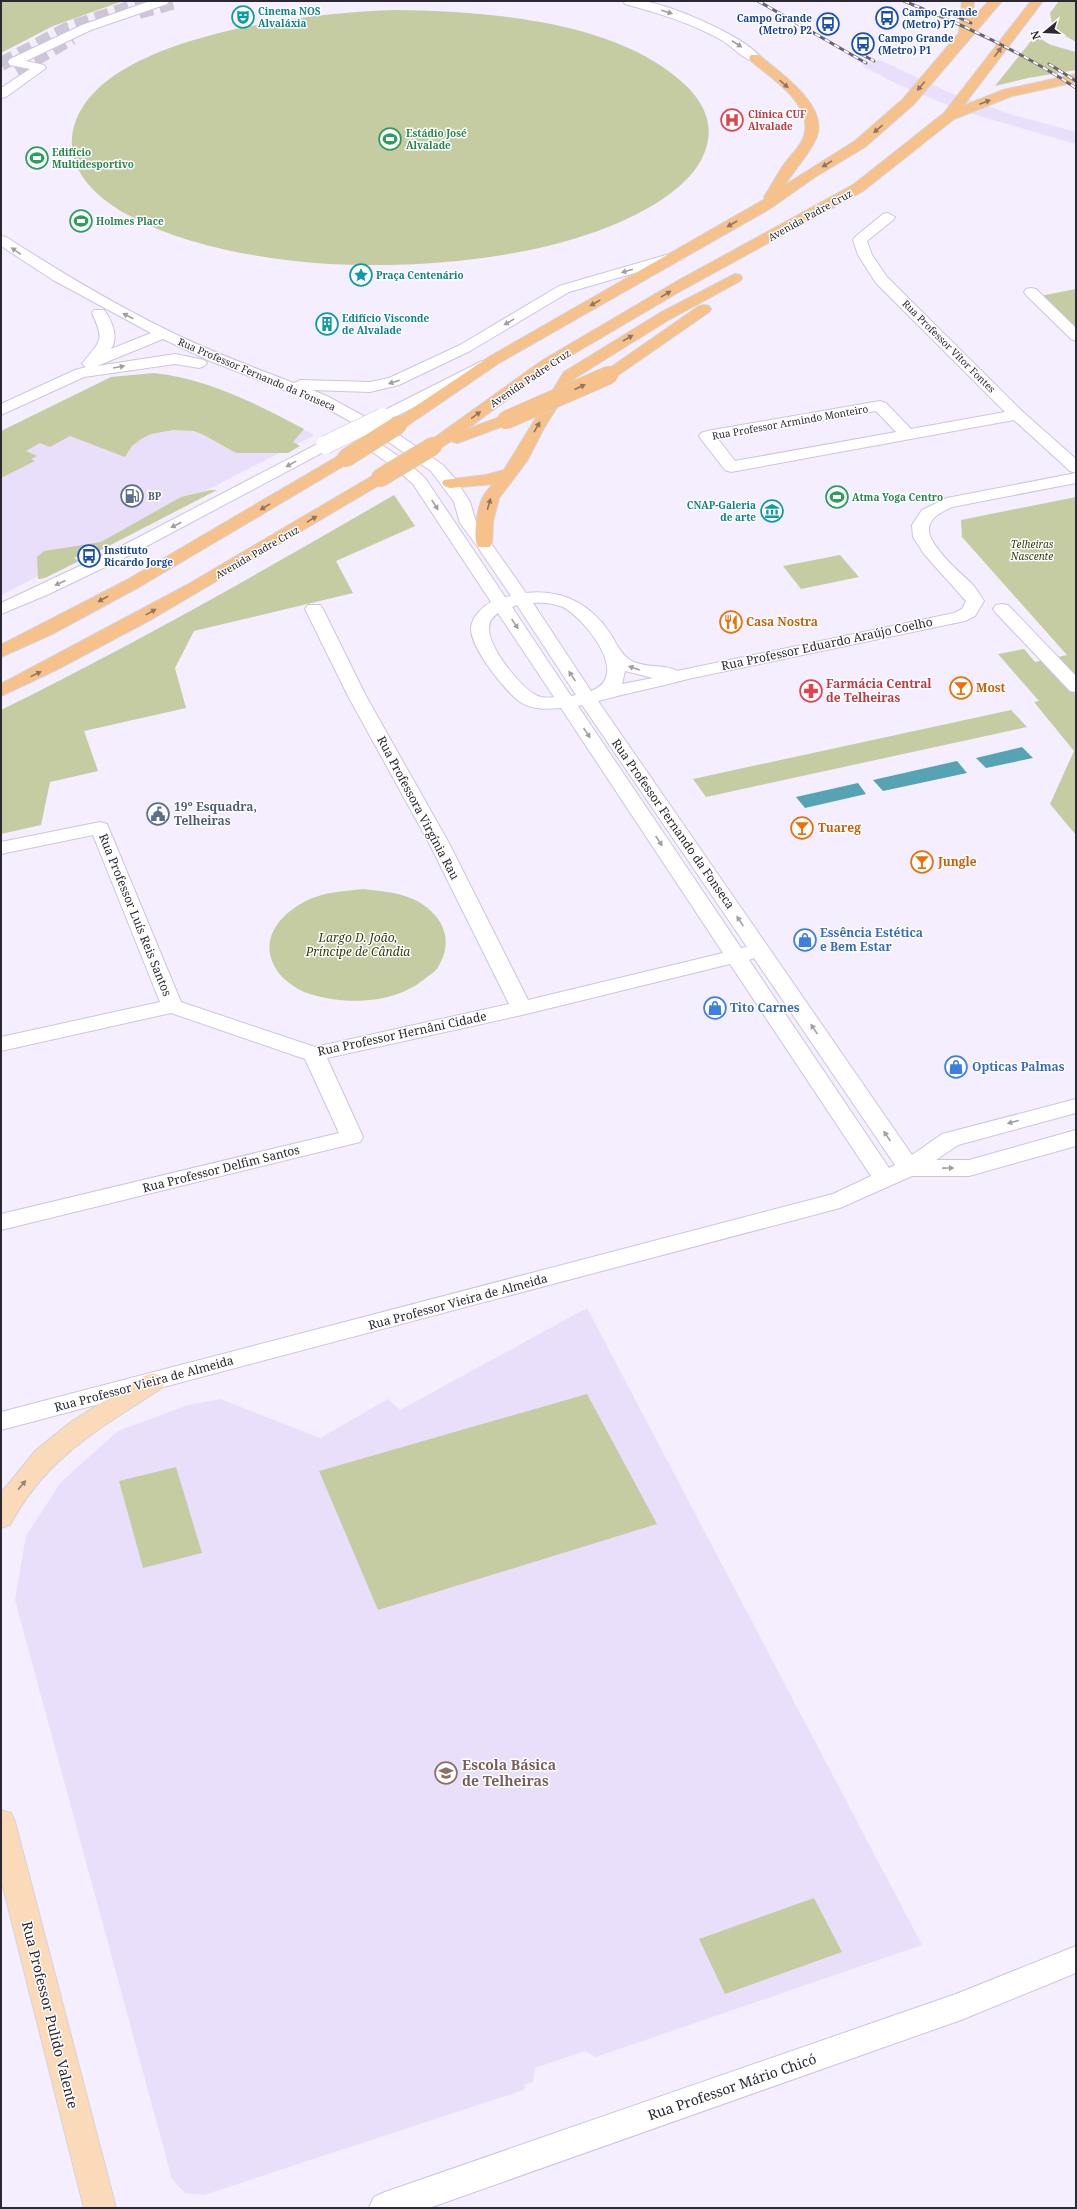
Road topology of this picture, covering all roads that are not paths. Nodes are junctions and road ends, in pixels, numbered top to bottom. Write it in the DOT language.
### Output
graph roads {
  1 [pos="163,1"];
  2 [pos="629,1"];
  3 [pos="968,1"];
  4 [pos="996,1"];
  5 [pos="1037,1"];
  6 [pos="965,34"];
  7 [pos="755,58"];
  8 [pos="15,66"];
  9 [pos="1076,78"];
  10 [pos="2,79"];
  11 [pos="1,94"];
  12 [pos="948,116"];
  13 [pos="766,205"];
  14 [pos="888,216"];
  15 [pos="1,240"];
  16 [pos="753,247"];
  17 [pos="1,256"];
  18 [pos="678,256"];
  19 [pos="735,278"];
  20 [pos="1031,292"];
  21 [pos="99,313"];
  22 [pos="156,336"];
  23 [pos="1076,336"];
  24 [pos="494,360"];
  25 [pos="91,362"];
  26 [pos="199,363"];
  27 [pos="80,373"];
  28 [pos="287,384"];
  29 [pos="1,410"];
  30 [pos="1017,415"];
  31 [pos="908,435"];
  32 [pos="433,446"];
  33 [pos="401,465"];
  34 [pos="1076,468"];
  35 [pos="510,473"];
  36 [pos="1076,478"];
  37 [pos="450,483"];
  38 [pos="484,543"];
  39 [pos="522,599"];
  40 [pos="501,604"];
  41 [pos="1002,608"];
  42 [pos="1,609"];
  43 [pos="314,609"];
  44 [pos="1,652"];
  45 [pos="614,656"];
  46 [pos="685,674"];
  47 [pos="1076,687"];
  48 [pos="1,691"];
  49 [pos="596,695"];
  50 [pos="566,701"];
  51 [pos="1,848"];
  52 [pos="760,951"];
  53 [pos="736,956"];
  54 [pos="172,1006"];
  55 [pos="522,1008"];
  56 [pos="1,1044"];
  57 [pos="314,1054"];
  58 [pos="1076,1106"];
  59 [pos="1076,1138"];
  60 [pos="909,1168"];
  61 [pos="885,1180"];
  62 [pos="1,1222"];
  63 [pos="153,1382"];
  64 [pos="1,1421"];
  65 [pos="1,1518"];
  66 [pos="1,1822"];
  67 [pos="1076,1958"];
  68 [pos="100,2208"];
  69 [pos="385,2208"];
  1 -- 8 [label="street"];
  2 -- 7 [label="street, one-way"];
  3 -- 6 [label="highway"];
  4 -- 6 [label="highway"];
  12 -- 5 [label="highway, Avenida Padre Cruz, one-way"];
  6 -- 13 [label="highway, one-way"];
  7 -- 13 [label="highway, one-way"];
  8 -- 10 [label="street"];
  8 -- 11 [label="street"];
  12 -- 9 [label="highway, one-way"];
  12 -- 16 [label="highway, Avenida Padre Cruz"];
  13 -- 18 [label="highway, one-way"];
  14 -- 30 [label="street, Rua Professor Vítor Fontes"];
  22 -- 15 [label="street, Rua Professor Fernando da Fonseca, one-way"];
  16 -- 19 [label="highway"];
  32 -- 16 [label="highway, Avenida Padre Cruz, one-way"];
  17 -- 21 [label="street, Rua Professor Fernando da Fonseca"];
  18 -- 24 [label="highway, one-way"];
  18 -- 28 [label="street, one-way"];
  32 -- 19 [label="highway, one-way, bridge"];
  35 -- 19 [label="highway, one-way"];
  20 -- 23 [label="street"];
  21 -- 22 [label="street, Rua Professor Fernando da Fonseca"];
  21 -- 25 [label="street"];
  22 -- 25 [label="street"];
  22 -- 26 [label="street, Rua Professor Fernando da Fonseca"];
  22 -- 28 [label="street, Rua Professor Fernando da Fonseca"];
  24 -- 42 [label="street, one-way, bridge"];
  24 -- 44 [label="highway, one-way, bridge"];
  25 -- 27 [label="street"];
  27 -- 26 [label="street, one-way"];
  26 -- 33 [label="street, Rua Professor Fernando da Fonseca"];
  27 -- 29 [label="street"];
  28 -- 37 [label="street, Rua Professor Fernando da Fonseca"];
  30 -- 31 [label="street, Rua Professor Armindo Monteiro"];
  30 -- 34 [label="street, Rua Professor Vítor Fontes"];
  31 -- 31 [label="street, Rua Professor Armindo Monteiro"];
  48 -- 32 [label="highway, Avenida Padre Cruz, one-way, bridge"];
  33 -- 37 [label="street"];
  33 -- 40 [label="street, Rua Professor Fernando da Fonseca, one-way"];
  35 -- 37 [label="highway"];
  38 -- 35 [label="highway, one-way"];
  36 -- 46 [label="street, Rua Professor Eduardo Araújo Coelho"];
  37 -- 38 [label="street, Rua Professor Fernando da Fonseca"];
  38 -- 39 [label="street, Rua Professor Fernando da Fonseca"];
  39 -- 40 [label="street"];
  39 -- 45 [label="street"];
  49 -- 39 [label="street, Rua Professor Fernando da Fonseca, one-way"];
  40 -- 50 [label="street, Rua Professor Fernando da Fonseca, one-way"];
  40 -- 50 [label="street"];
  41 -- 47 [label="street"];
  43 -- 55 [label="street, Rua Professora Virgínia Rau"];
  46 -- 45 [label="street, Rua Professor Eduardo Araújo Coelho, one-way"];
  45 -- 49 [label="street"];
  46 -- 49 [label="street, Rua Professor Eduardo Araújo Coelho"];
  49 -- 50 [label="street"];
  52 -- 49 [label="street, Rua Professor Fernando da Fonseca, one-way"];
  50 -- 53 [label="street, Rua Professor Fernando da Fonseca, one-way"];
  51 -- 54 [label="street, Rua Professor Luís Reis Santos"];
  52 -- 53 [label="street"];
  60 -- 52 [label="street, Rua Professor Fernando da Fonseca, one-way"];
  53 -- 55 [label="street, Rua Professor Hernâni Cidade"];
  53 -- 61 [label="street, Rua Professor Fernando da Fonseca"];
  54 -- 56 [label="street"];
  54 -- 57 [label="street, Rua Professor Hernâni Cidade"];
  55 -- 57 [label="street, Rua Professor Hernâni Cidade"];
  57 -- 62 [label="street, Rua Professor Delfim Santos"];
  58 -- 60 [label="street, Rua Professor Vieira de Almeida, one-way"];
  60 -- 59 [label="street, Rua Professor Vieira de Almeida, one-way"];
  60 -- 61 [label="street, Rua Professor Vieira de Almeida"];
  61 -- 63 [label="street, Rua Professor Vieira de Almeida"];
  63 -- 64 [label="street, Rua Professor Vieira de Almeida"];
  65 -- 63 [label="main road, one-way"];
  66 -- 68 [label="main road, Rua Professor Pulido Valente"];
  67 -- 69 [label="street, Rua Professor Mário Chicó"];
}
